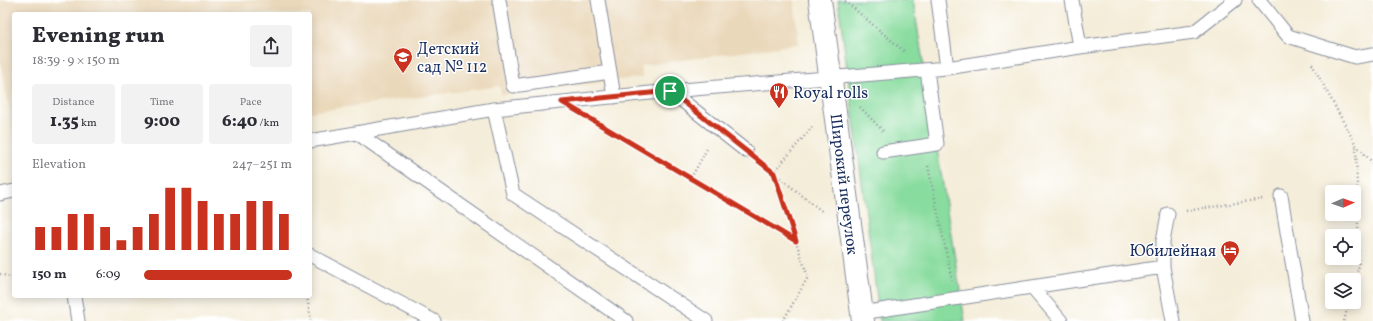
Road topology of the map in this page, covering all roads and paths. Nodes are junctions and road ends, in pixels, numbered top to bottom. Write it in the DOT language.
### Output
graph roads {
  1 [pos="499,0"];
  2 [pos="598,0"];
  3 [pos="820,0"];
  4 [pos="844,0"];
  5 [pos="938,0"];
  6 [pos="1072,0"];
  7 [pos="1235,0"];
  8 [pos="1259,0"];
  9 [pos="1288,36"];
  10 [pos="1080,47"];
  11 [pos="1373,54"];
  12 [pos="947,68"];
  13 [pos="927,70"];
  14 [pos="610,72"];
  15 [pos="831,78"];
  16 [pos="670,91"];
  17 [pos="614,97"];
  18 [pos="562,102"];
  19 [pos="856,103"];
  20 [pos="494,108"];
  21 [pos="815,123"];
  22 [pos="718,129"];
  23 [pos="357,133"];
  24 [pos="312,141"];
  25 [pos="1356,145"];
  26 [pos="924,146"];
  27 [pos="900,149"];
  28 [pos="746,151"];
  29 [pos="883,152"];
  30 [pos="1373,163"];
  31 [pos="774,173"];
  32 [pos="691,178"];
  33 [pos="12,191"];
  34 [pos="0,193"];
  35 [pos="1281,196"];
  36 [pos="825,214"];
  37 [pos="1168,214"];
  38 [pos="796,241"];
  39 [pos="312,256"];
  40 [pos="1163,267"];
  41 [pos="1357,273"];
  42 [pos="0,274"];
  43 [pos="12,277"];
  44 [pos="1033,288"];
  45 [pos="74,298"];
  46 [pos="307,298"];
  47 [pos="956,299"];
  48 [pos="1347,309"];
  49 [pos="862,317"];
  50 [pos="78,321"];
  51 [pos="311,321"];
  52 [pos="434,321"];
  53 [pos="626,321"];
  54 [pos="706,321"];
  55 [pos="783,321"];
  56 [pos="1061,321"];
  57 [pos="1173,321"];
  58 [pos="1302,321"];
  59 [pos="1344,321"];
  1 -- 14 [label="lane"];
  2 -- 14 [label="lane"];
  3 -- 15 [label="street, Широкий переулок"];
  4 -- 13 [label="path"];
  5 -- 12 [label="lane"];
  6 -- 10 [label="lane"];
  7 -- 10 [label="lane"];
  8 -- 9 [label="lane"];
  9 -- 11 [label="lane"];
  9 -- 25 [label="path"];
  10 -- 12 [label="lane"];
  12 -- 13 [label="lane"];
  13 -- 15 [label="lane"];
  13 -- 26 [label="lane"];
  14 -- 17 [label="lane"];
  15 -- 16 [label="lane"];
  15 -- 49 [label="street, Широкий переулок"];
  16 -- 17 [label="lane"];
  16 -- 22 [label="lane"];
  17 -- 18 [label="lane"];
  18 -- 20 [label="lane"];
  18 -- 32 [label="path"];
  19 -- 27 [label="path"];
  20 -- 23 [label="lane"];
  20 -- 54 [label="lane"];
  21 -- 31 [label="path"];
  22 -- 28 [label="lane"];
  22 -- 32 [label="path"];
  23 -- 24 [label="lane"];
  23 -- 53 [label="lane"];
  25 -- 30 [label="path"];
  25 -- 41 [label="path"];
  26 -- 27 [label="lane"];
  26 -- 47 [label="path"];
  27 -- 29 [label="lane"];
  28 -- 31 [label="path"];
  31 -- 36 [label="path"];
  31 -- 38 [label="path"];
  32 -- 38 [label="path"];
  33 -- 34 [label="lane"];
  35 -- 37 [label="path"];
  35 -- 58 [label="lane"];
  37 -- 40 [label="lane"];
  38 -- 55 [label="path"];
  39 -- 52 [label="lane"];
  40 -- 44 [label="lane"];
  40 -- 57 [label="lane"];
  42 -- 43 [label="path"];
  44 -- 47 [label="lane"];
  44 -- 56 [label="lane"];
  45 -- 50 [label="lane"];
  46 -- 51 [label="path"];
  47 -- 49 [label="lane"];
  48 -- 59 [label="path"];
}
